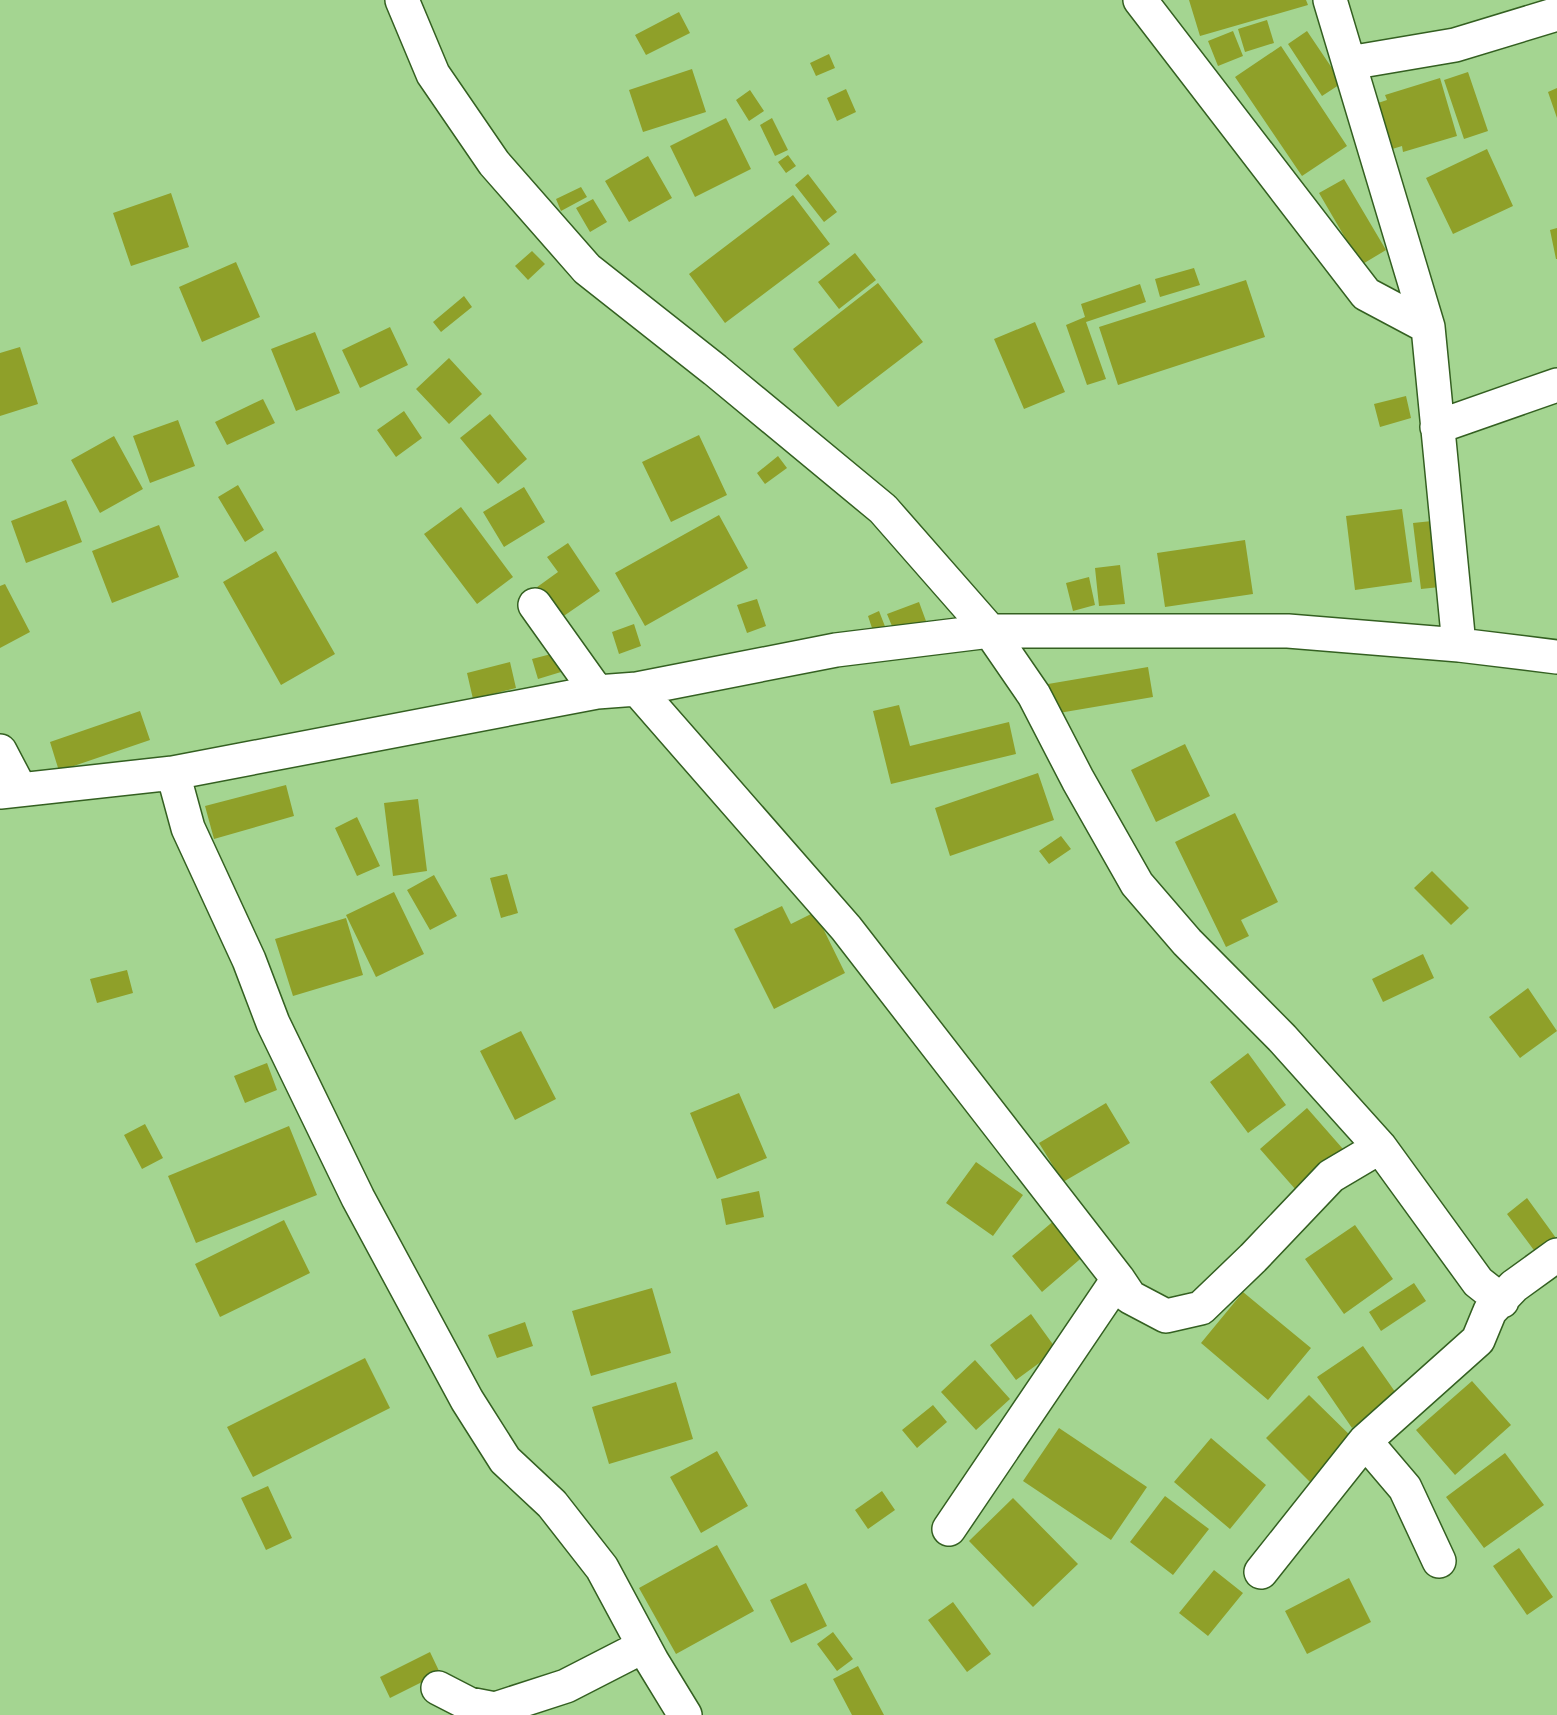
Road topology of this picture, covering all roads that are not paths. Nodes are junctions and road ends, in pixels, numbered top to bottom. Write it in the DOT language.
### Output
graph roads {
  1 [pos="402,0"];
  2 [pos="1140,0"];
  3 [pos="1330,0"];
  4 [pos="1557,14"];
  5 [pos="1349,63"];
  6 [pos="1428,327"];
  7 [pos="1557,385"];
  8 [pos="1437,428"];
  9 [pos="535,606"];
  10 [pos="990,631"];
  11 [pos="1459,645"];
  12 [pos="1557,657"];
  13 [pos="637,689"];
  14 [pos="597,692"];
  15 [pos="0,751"];
  16 [pos="173,773"];
  17 [pos="10,791"];
  18 [pos="1380,1147"];
  19 [pos="1557,1255"];
  20 [pos="1118,1279"];
  21 [pos="1502,1301"];
  22 [pos="1365,1441"];
  23 [pos="949,1529"];
  24 [pos="1439,1561"];
  25 [pos="1261,1572"];
  26 [pos="645,1646"];
  27 [pos="438,1688"];
  28 [pos="685,1715"];
  1 -- 10 [label="street"];
  2 -- 6 [label="street"];
  3 -- 5 [label="street"];
  4 -- 5 [label="street"];
  5 -- 6 [label="street"];
  6 -- 8 [label="street"];
  7 -- 8 [label="street"];
  8 -- 11 [label="street"];
  9 -- 14 [label="street"];
  10 -- 11 [label="street"];
  10 -- 13 [label="street"];
  10 -- 18 [label="street"];
  11 -- 12 [label="street"];
  13 -- 14 [label="street"];
  13 -- 20 [label="street"];
  14 -- 16 [label="street"];
  15 -- 17 [label="street"];
  16 -- 17 [label="street"];
  16 -- 26 [label="street"];
  18 -- 20 [label="street"];
  18 -- 21 [label="street"];
  19 -- 21 [label="street"];
  20 -- 23 [label="street"];
  21 -- 22 [label="street"];
  22 -- 24 [label="street"];
  22 -- 25 [label="street"];
  26 -- 27 [label="street"];
  26 -- 28 [label="street"];
}
